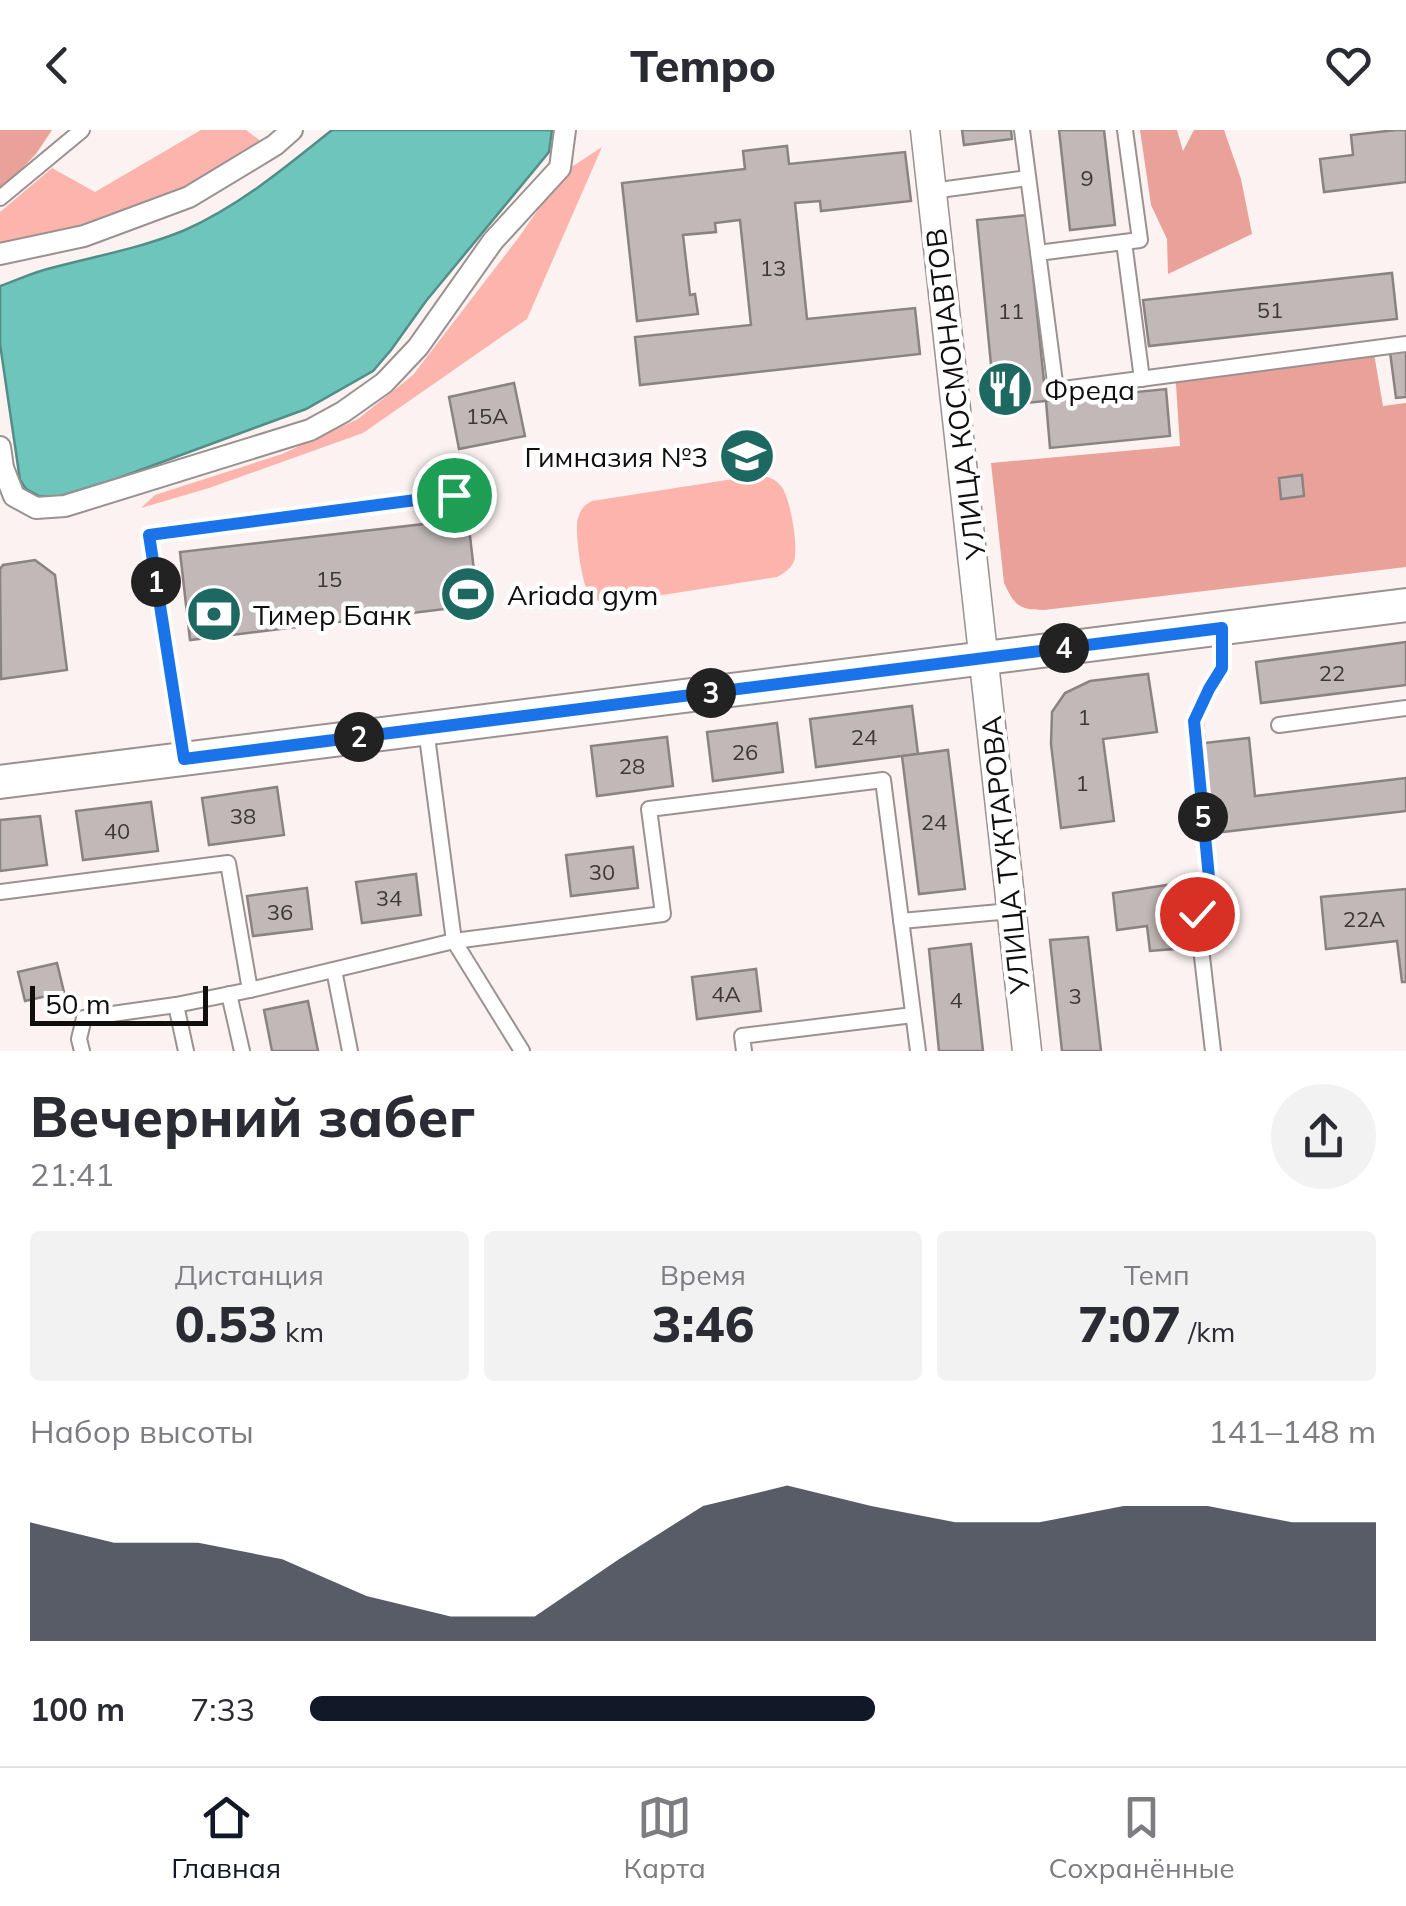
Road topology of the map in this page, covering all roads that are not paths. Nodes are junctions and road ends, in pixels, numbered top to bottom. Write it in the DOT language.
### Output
graph roads {
  1 [pos="82,130"];
  2 [pos="292,130"];
  3 [pos="565,130"];
  4 [pos="925,130"];
  5 [pos="1022,130"];
  6 [pos="1125,130"];
  7 [pos="1028,178"];
  8 [pos="932,190"];
  9 [pos="0,198"];
  10 [pos="1124,242"];
  11 [pos="1038,253"];
  12 [pos="0,254"];
  13 [pos="1406,344"];
  14 [pos="1142,378"];
  15 [pos="0,447"];
  16 [pos="454,495"];
  17 [pos="1406,605"];
  18 [pos="1222,628"];
  19 [pos="984,658"];
  20 [pos="1406,708"];
  21 [pos="1279,725"];
  22 [pos="426,728"];
  23 [pos="184,759"];
  24 [pos="0,782"];
  25 [pos="0,892"];
  26 [pos="1012,910"];
  27 [pos="901,922"];
  28 [pos="454,941"];
  29 [pos="334,970"];
  30 [pos="250,990"];
  31 [pos="230,994"];
  32 [pos="176,1005"];
  33 [pos="913,1016"];
  34 [pos="82,1051"];
  35 [pos="186,1051"];
  36 [pos="242,1051"];
  37 [pos="350,1051"];
  38 [pos="522,1051"];
  39 [pos="744,1051"];
  40 [pos="918,1051"];
  41 [pos="1027,1051"];
  42 [pos="1213,1051"];
  1 -- 9 [label="lane"];
  2 -- 12 [label="street"];
  3 -- 15 [label="street"];
  4 -- 8 [label="street, УЛИЦА КОСМОНАВТОВ"];
  5 -- 7 [label="lane"];
  6 -- 10 [label="lane"];
  7 -- 8 [label="lane"];
  7 -- 11 [label="lane"];
  8 -- 19 [label="street, УЛИЦА КОСМОНАВТОВ"];
  10 -- 11 [label="lane"];
  10 -- 14 [label="lane"];
  11 -- 14 [label="lane"];
  13 -- 14 [label="lane"];
  16 -- 23 [label="lane"];
  17 -- 18 [label="street"];
  18 -- 19 [label="street"];
  18 -- 42 [label="lane"];
  19 -- 22 [label="street"];
  19 -- 26 [label="street, УЛИЦА ТУКТАРОВА"];
  20 -- 21 [label="lane"];
  22 -- 23 [label="street"];
  22 -- 28 [label="lane"];
  23 -- 24 [label="street"];
  25 -- 30 [label="lane"];
  26 -- 27 [label="lane"];
  26 -- 41 [label="street, УЛИЦА ТУКТАРОВА"];
  27 -- 28 [label="lane"];
  27 -- 33 [label="lane"];
  28 -- 29 [label="lane"];
  28 -- 38 [label="lane"];
  29 -- 30 [label="lane"];
  29 -- 37 [label="lane"];
  30 -- 31 [label="lane"];
  31 -- 32 [label="lane"];
  31 -- 36 [label="lane"];
  32 -- 34 [label="lane"];
  32 -- 35 [label="lane"];
  33 -- 39 [label="lane"];
  33 -- 40 [label="lane"];
}
